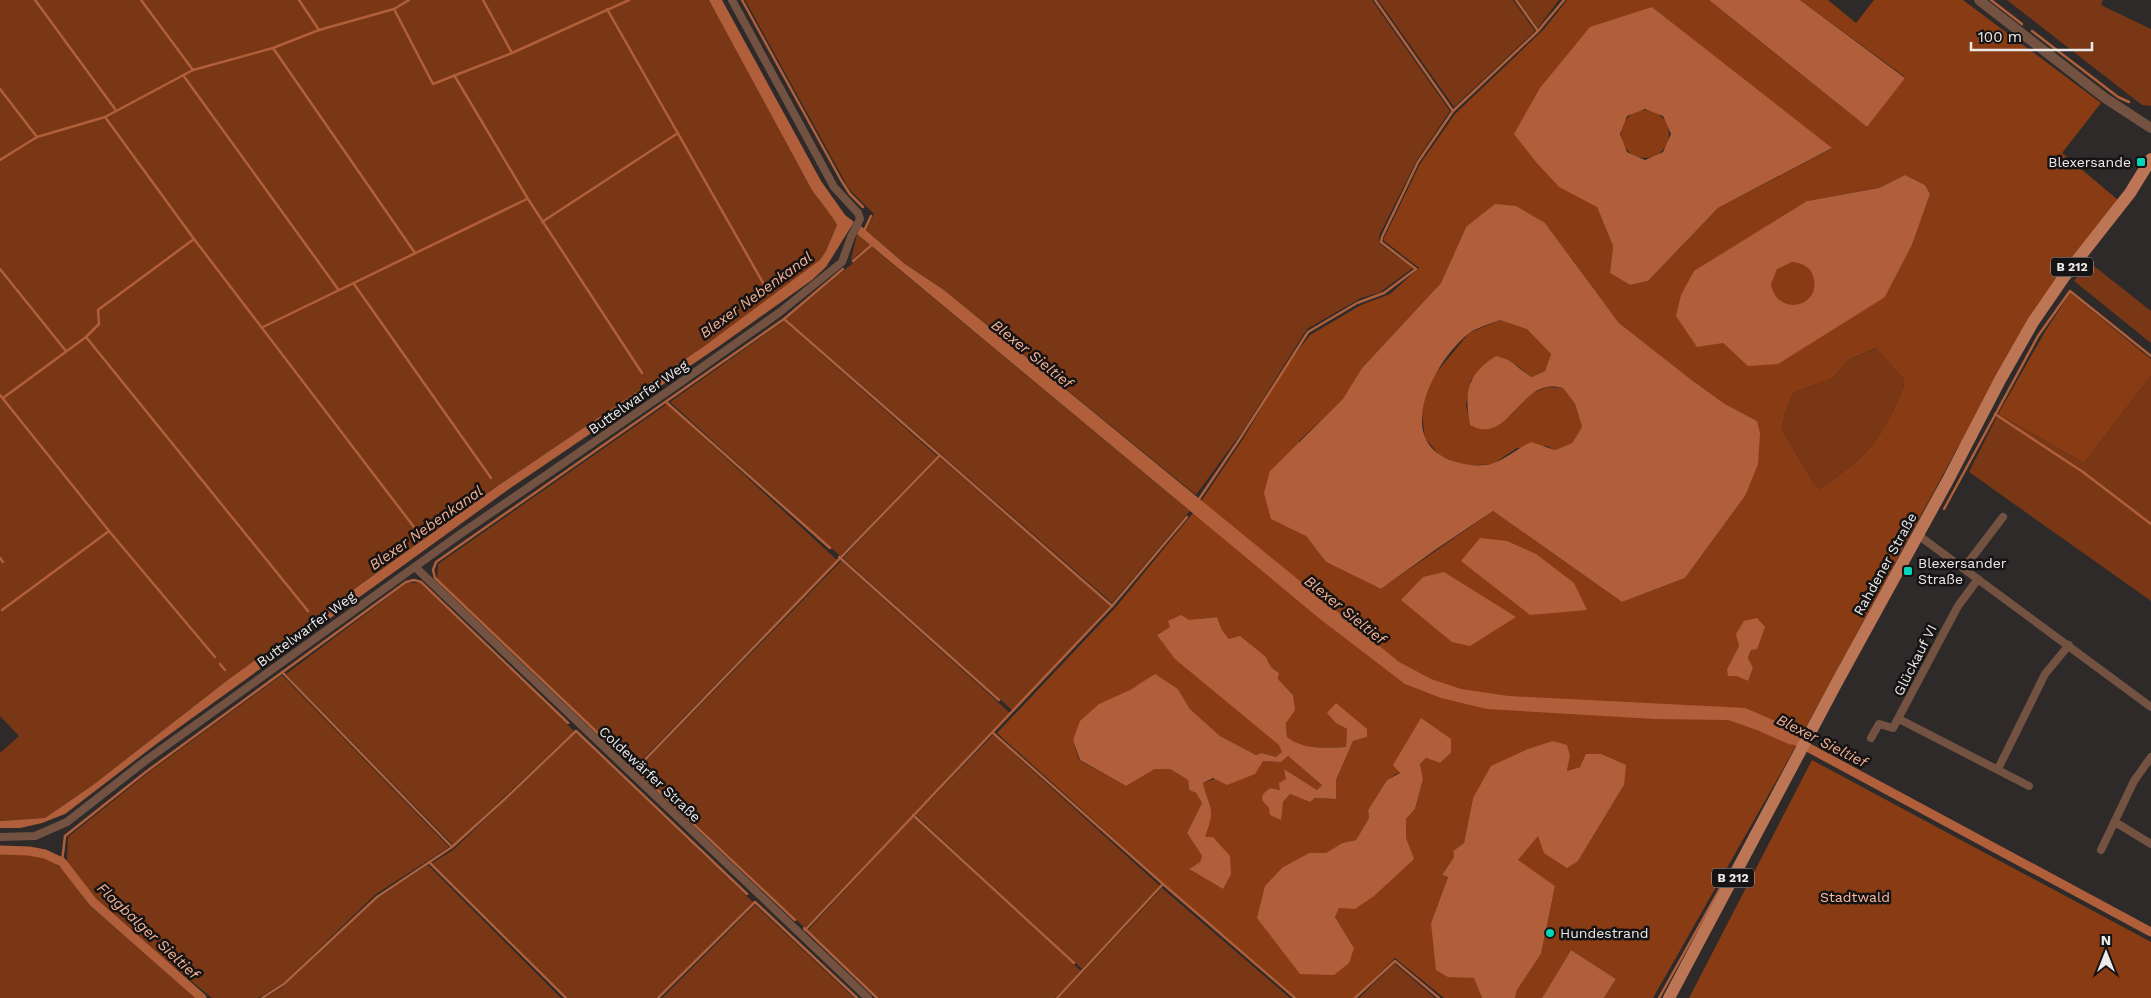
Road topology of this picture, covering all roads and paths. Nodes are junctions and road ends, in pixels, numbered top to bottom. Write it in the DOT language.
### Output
graph roads {
  1 [pos="732,0"];
  2 [pos="1979,0"];
  3 [pos="2151,128"];
  4 [pos="2151,159"];
  5 [pos="2003,517"];
  6 [pos="1918,536"];
  7 [pos="415,567"];
  8 [pos="1964,568"];
  9 [pos="1978,579"];
  10 [pos="2069,645"];
  11 [pos="2151,707"];
  12 [pos="1899,719"];
  13 [pos="1871,738"];
  14 [pos="2151,758"];
  15 [pos="1998,768"];
  16 [pos="2029,786"];
  17 [pos="2115,822"];
  18 [pos="0,837"];
  19 [pos="2151,844"];
  20 [pos="2100,850"];
  21 [pos="868,998"];
  22 [pos="1669,998"];
  1 -- 7 [label="street, Buttelwarfer Weg"];
  2 -- 3 [label="street"];
  4 -- 6 [label="main road, Rahdener Straße / B 212"];
  5 -- 8 [label="street"];
  6 -- 8 [label="street"];
  6 -- 22 [label="main road, Rahdener Straße / B 212"];
  7 -- 18 [label="street, Buttelwarfer Weg"];
  7 -- 21 [label="street, Coldewärfer Straße"];
  8 -- 9 [label="street"];
  9 -- 10 [label="street"];
  9 -- 12 [label="street, Glückauf VI"];
  10 -- 11 [label="street"];
  10 -- 15 [label="street"];
  12 -- 13 [label="street, Glückauf VI"];
  12 -- 15 [label="street"];
  14 -- 17 [label="street"];
  15 -- 16 [label="street"];
  17 -- 19 [label="street"];
  17 -- 20 [label="street"];
}
